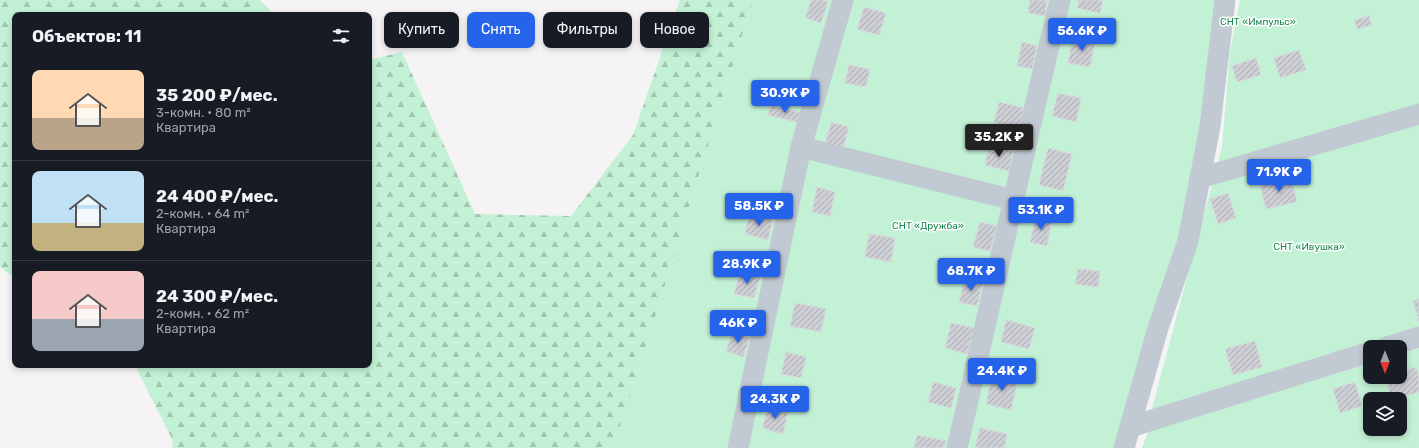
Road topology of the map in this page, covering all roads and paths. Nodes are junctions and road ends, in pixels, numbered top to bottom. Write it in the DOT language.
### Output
graph roads {
  1 [pos="843,0"];
  2 [pos="1060,0"];
  3 [pos="1225,0"];
  4 [pos="1419,114"];
  5 [pos="801,147"];
  6 [pos="1200,178"];
  7 [pos="1014,200"];
  8 [pos="1419,337"];
  9 [pos="1407,341"];
  10 [pos="1363,354"];
  11 [pos="1130,427"];
  12 [pos="738,448"];
  13 [pos="957,448"];
  14 [pos="1124,448"];
  1 -- 5 [label="lane"];
  2 -- 7 [label="lane"];
  3 -- 6 [label="lane"];
  4 -- 6 [label="lane"];
  5 -- 7 [label="lane"];
  5 -- 12 [label="lane"];
  6 -- 11 [label="lane"];
  7 -- 13 [label="lane"];
  8 -- 9 [label="lane"];
  10 -- 11 [label="lane"];
  11 -- 14 [label="lane"];
}
